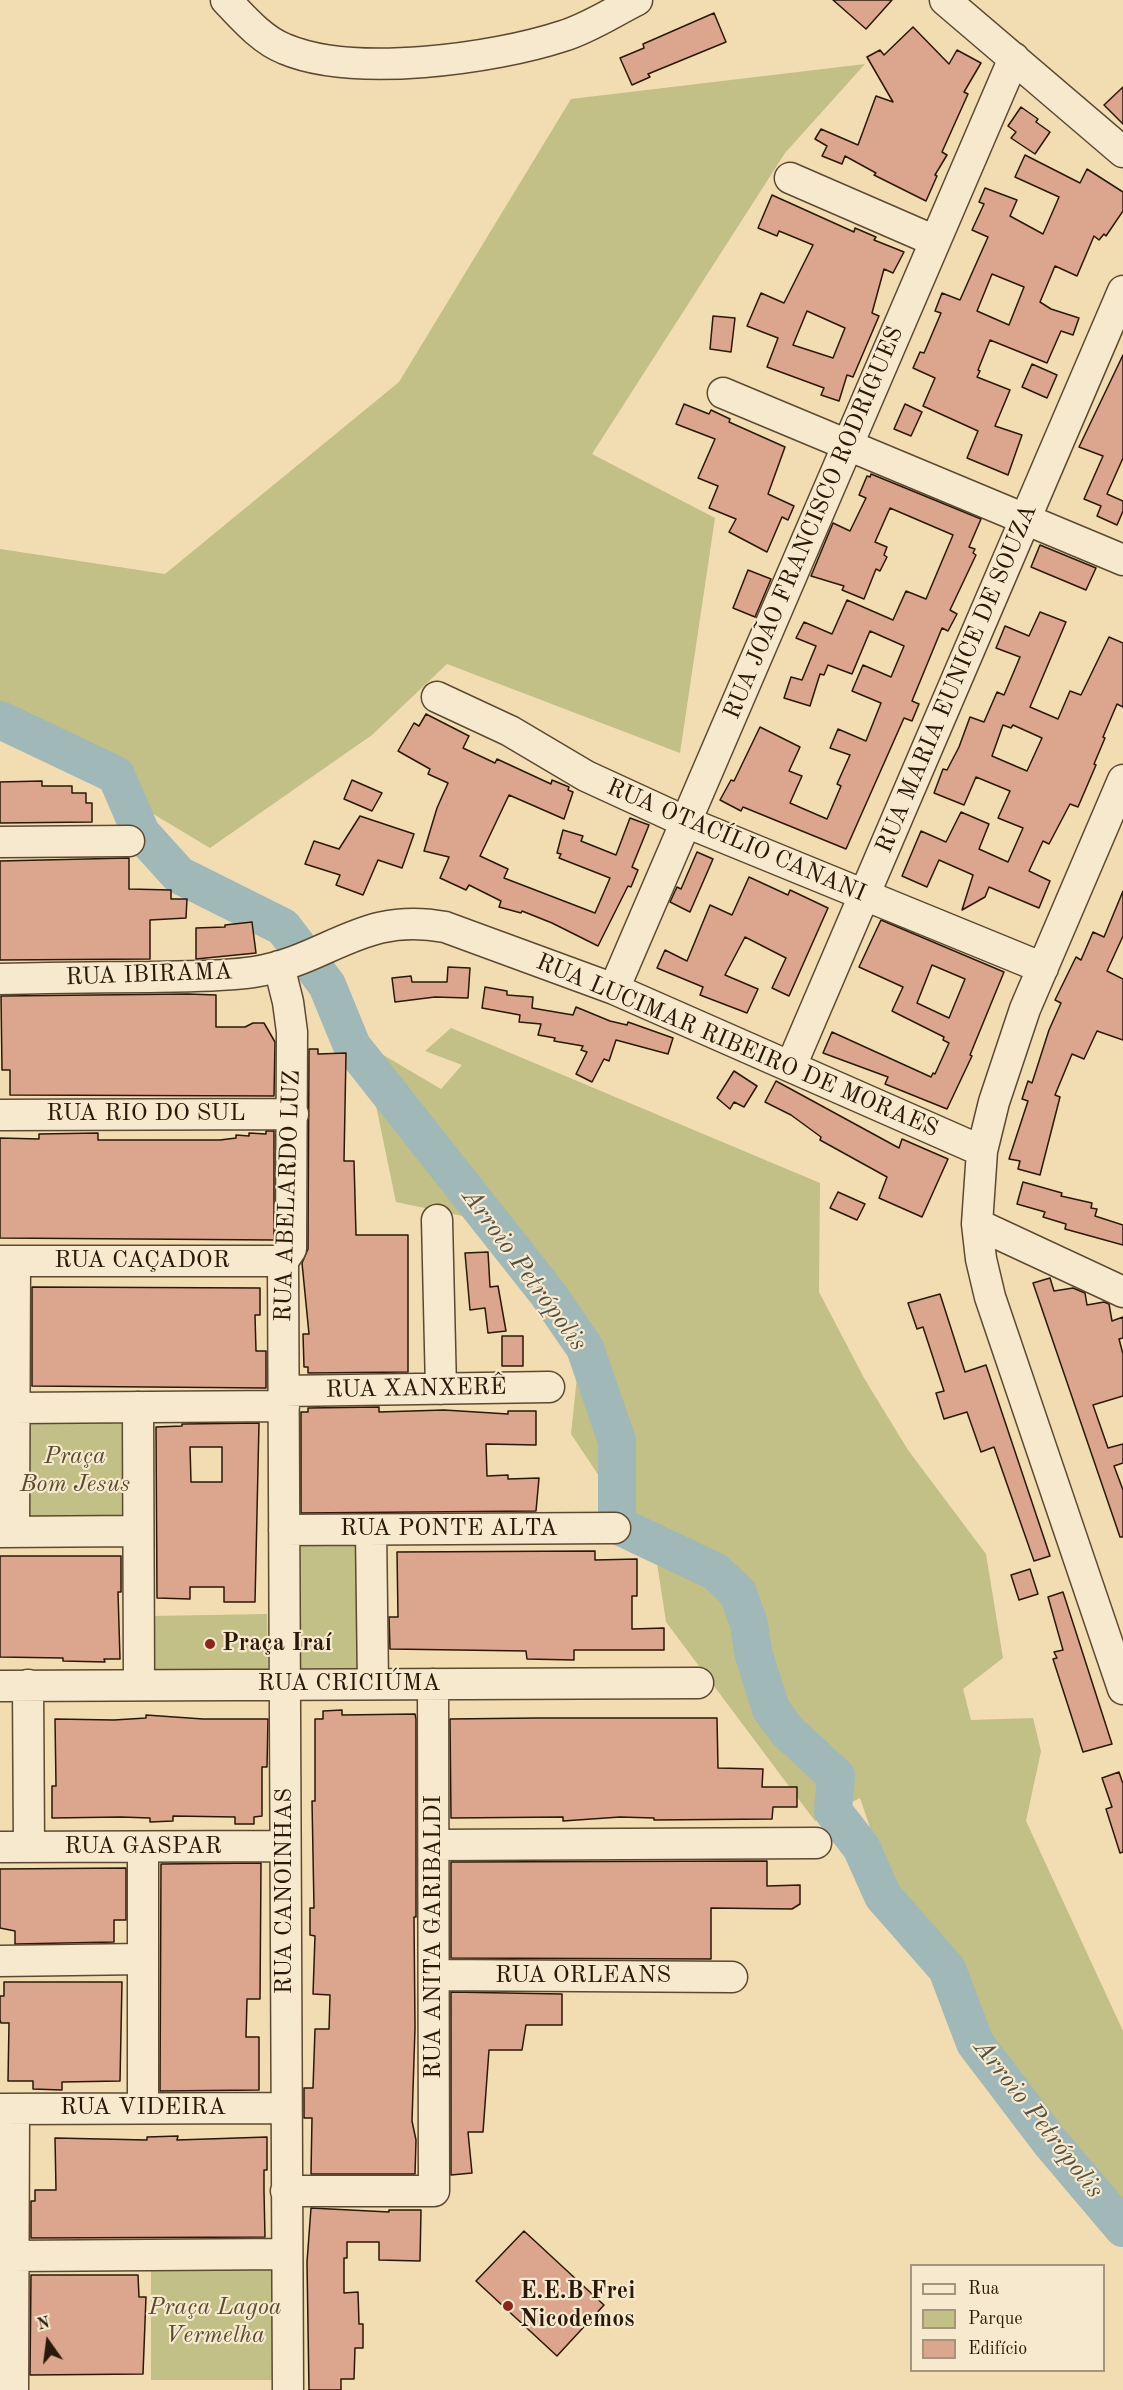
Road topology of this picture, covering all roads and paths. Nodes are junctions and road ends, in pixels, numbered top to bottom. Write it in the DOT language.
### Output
graph roads {
  1 [pos="226,0"];
  2 [pos="637,0"];
  3 [pos="945,0"];
  4 [pos="1014,58"];
  5 [pos="1123,152"];
  6 [pos="790,178"];
  7 [pos="935,241"];
  8 [pos="1123,291"];
  9 [pos="723,393"];
  10 [pos="848,444"];
  11 [pos="1025,519"];
  12 [pos="1123,560"];
  13 [pos="437,697"];
  14 [pos="1123,780"];
  15 [pos="686,822"];
  16 [pos="129,841"];
  17 [pos="0,842"];
  18 [pos="864,896"];
  19 [pos="298,959"];
  20 [pos="1043,968"];
  21 [pos="0,979"];
  22 [pos="614,989"];
  23 [pos="791,1066"];
  24 [pos="293,1114"];
  25 [pos="0,1115"];
  26 [pos="982,1151"];
  27 [pos="437,1220"];
  28 [pos="977,1224"];
  29 [pos="283,1260"];
  30 [pos="7,1261"];
  31 [pos="1123,1292"];
  32 [pos="549,1387"];
  33 [pos="441,1389"];
  34 [pos="284,1399"];
  35 [pos="138,1407"];
  36 [pos="14,1408"];
  37 [pos="615,1528"];
  38 [pos="284,1530"];
  39 [pos="372,1530"];
  40 [pos="138,1531"];
  41 [pos="7,1532"];
  42 [pos="698,1683"];
  43 [pos="285,1684"];
  44 [pos="373,1684"];
  45 [pos="433,1684"];
  46 [pos="14,1685"];
  47 [pos="139,1685"];
  48 [pos="1123,1689"];
  49 [pos="816,1844"];
  50 [pos="434,1845"];
  51 [pos="285,1846"];
  52 [pos="15,1847"];
  53 [pos="143,1847"];
  54 [pos="143,1959"];
  55 [pos="0,1961"];
  56 [pos="434,1975"];
  57 [pos="732,1977"];
  58 [pos="143,2108"];
  59 [pos="286,2108"];
  60 [pos="7,2109"];
  61 [pos="286,2191"];
  62 [pos="286,2254"];
  63 [pos="13,2256"];
  64 [pos="13,2390"];
  65 [pos="288,2390"];
  1 -- 2 [label="street"];
  3 -- 4 [label="street"];
  4 -- 5 [label="street"];
  4 -- 7 [label="street, RUA JOÃO FRANCISCO RODRIGUES"];
  6 -- 7 [label="street"];
  7 -- 10 [label="street, RUA JOÃO FRANCISCO RODRIGUES"];
  8 -- 11 [label="street, RUA MARIA EUNICE DE SOUZA"];
  9 -- 10 [label="street"];
  10 -- 11 [label="street"];
  10 -- 15 [label="street, RUA JOÃO FRANCISCO RODRIGUES"];
  11 -- 12 [label="street"];
  11 -- 18 [label="street, RUA MARIA EUNICE DE SOUZA"];
  13 -- 15 [label="street, RUA OTACÍLIO CANANI"];
  14 -- 20 [label="street"];
  15 -- 18 [label="street, RUA OTACÍLIO CANANI"];
  15 -- 22 [label="street, RUA JOÃO FRANCISCO RODRIGUES"];
  16 -- 17 [label="street"];
  18 -- 20 [label="street, RUA OTACÍLIO CANANI"];
  18 -- 23 [label="street, RUA MARIA EUNICE DE SOUZA"];
  19 -- 21 [label="street, RUA IBIRAMA"];
  19 -- 22 [label="street, RUA LUCIMAR RIBEIRO DE MORAES"];
  19 -- 24 [label="street, RUA ABELARDO LUZ"];
  20 -- 26 [label="street"];
  22 -- 23 [label="street, RUA LUCIMAR RIBEIRO DE MORAES"];
  23 -- 26 [label="street, RUA LUCIMAR RIBEIRO DE MORAES"];
  24 -- 25 [label="street, RUA RIO DO SUL"];
  24 -- 29 [label="street, RUA ABELARDO LUZ"];
  26 -- 28 [label="street"];
  27 -- 33 [label="street"];
  28 -- 31 [label="street"];
  28 -- 48 [label="street"];
  29 -- 30 [label="street, RUA CAÇADOR"];
  29 -- 34 [label="street, RUA ABELARDO LUZ"];
  30 -- 36 [label="street"];
  32 -- 33 [label="street, RUA XANXERÊ"];
  33 -- 34 [label="street, RUA XANXERÊ"];
  34 -- 35 [label="street, RUA XANXERÊ"];
  34 -- 38 [label="street, RUA CANOINHAS"];
  35 -- 36 [label="street, RUA XANXERÊ"];
  35 -- 40 [label="street"];
  36 -- 41 [label="street"];
  37 -- 39 [label="street, RUA PONTE ALTA"];
  38 -- 39 [label="street, RUA PONTE ALTA"];
  38 -- 43 [label="street, RUA CANOINHAS"];
  39 -- 44 [label="street"];
  40 -- 41 [label="street"];
  40 -- 47 [label="street"];
  42 -- 45 [label="street, RUA CRICIÚMA"];
  43 -- 44 [label="street, RUA CRICIÚMA"];
  43 -- 47 [label="street, RUA CRICIÚMA"];
  43 -- 51 [label="street, RUA CANOINHAS"];
  44 -- 45 [label="street, RUA CRICIÚMA"];
  45 -- 50 [label="street, RUA ANITA GARIBALDI"];
  46 -- 47 [label="street, RUA CRICIÚMA"];
  46 -- 52 [label="street"];
  49 -- 50 [label="street"];
  50 -- 56 [label="street, RUA ANITA GARIBALDI"];
  51 -- 53 [label="street, RUA GASPAR"];
  51 -- 59 [label="street, RUA CANOINHAS"];
  52 -- 53 [label="street, RUA GASPAR"];
  53 -- 54 [label="street"];
  54 -- 55 [label="street"];
  54 -- 58 [label="street"];
  56 -- 57 [label="street, RUA ORLEANS"];
  56 -- 61 [label="street, RUA ANITA GARIBALDI"];
  58 -- 59 [label="street, RUA VIDEIRA"];
  58 -- 60 [label="street, RUA VIDEIRA"];
  59 -- 61 [label="street, RUA CANOINHAS"];
  60 -- 63 [label="street"];
  61 -- 62 [label="street, RUA CANOINHAS"];
  62 -- 63 [label="street"];
  62 -- 65 [label="street, RUA CANOINHAS"];
  63 -- 64 [label="street"];
}
